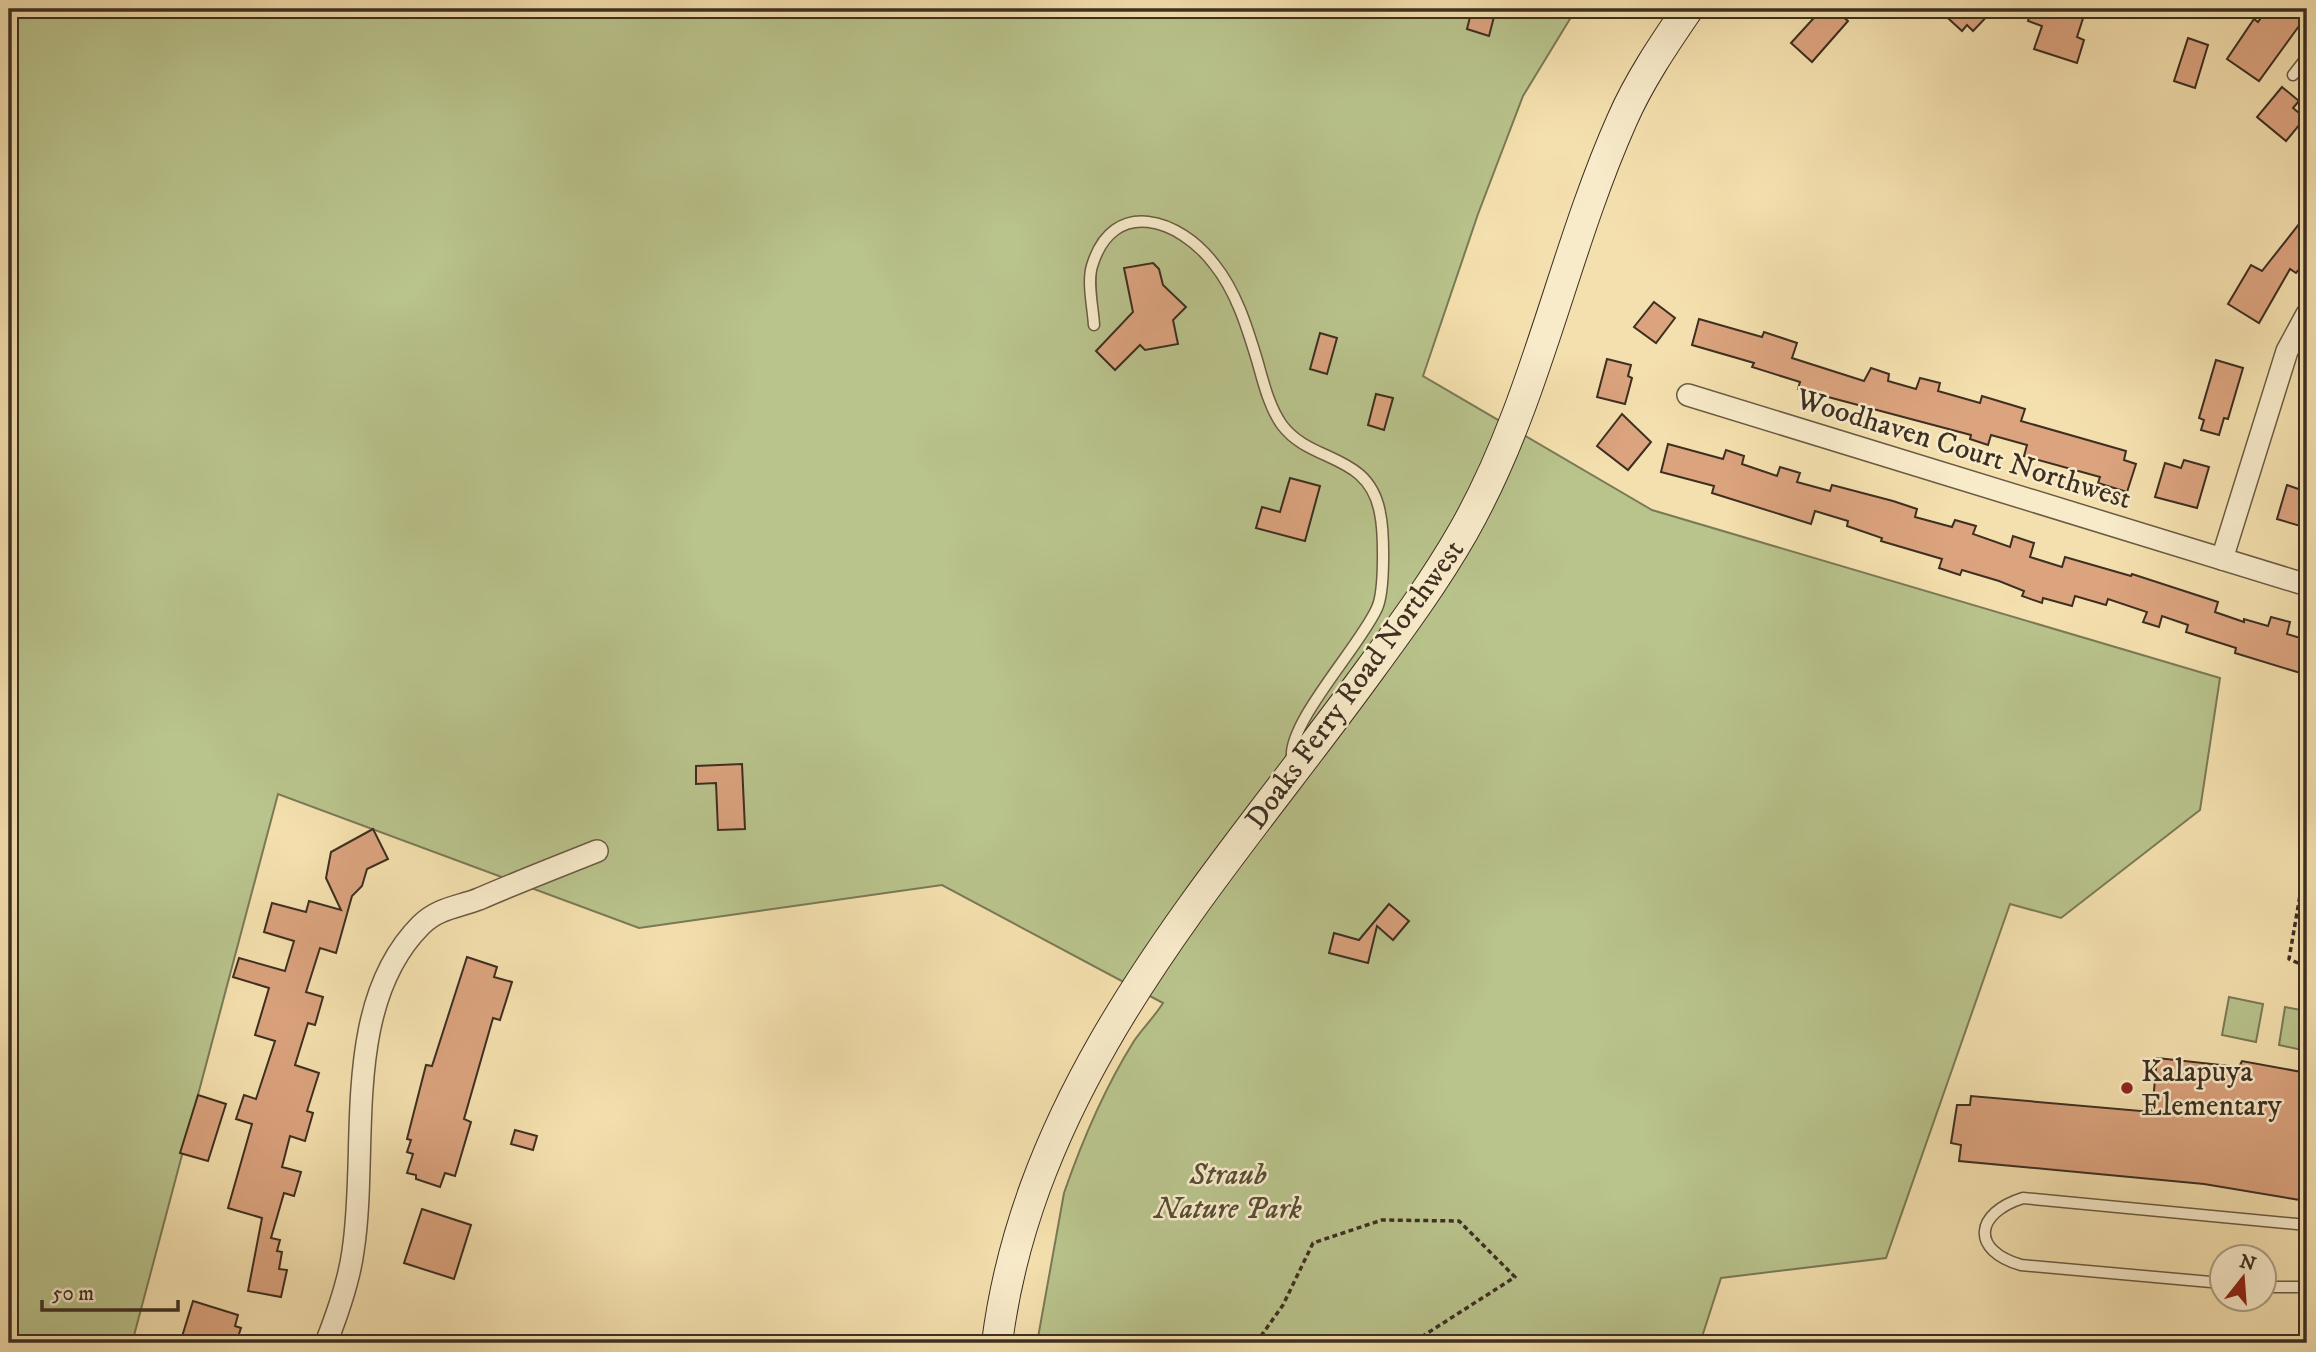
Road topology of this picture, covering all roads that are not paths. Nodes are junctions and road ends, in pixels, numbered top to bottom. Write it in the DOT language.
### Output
graph roads {
  1 [pos="1688,9"];
  2 [pos="2307,57"];
  3 [pos="2293,75"];
  4 [pos="2307,314"];
  5 [pos="1094,325"];
  6 [pos="1688,395"];
  7 [pos="2222,559"];
  8 [pos="2307,585"];
  9 [pos="1294,772"];
  10 [pos="597,851"];
  11 [pos="2307,1225"];
  12 [pos="2208,1282"];
  13 [pos="2278,1287"];
  14 [pos="2307,1287"];
  15 [pos="326,1343"];
  16 [pos="997,1343"];
  1 -- 9 [label="main road, Doaks Ferry Road Northwest"];
  2 -- 3 [label="lane"];
  4 -- 7 [label="street"];
  5 -- 9 [label="lane"];
  6 -- 7 [label="street, Woodhaven Court Northwest"];
  7 -- 8 [label="street, Woodhaven Court Northwest"];
  9 -- 16 [label="main road, Doaks Ferry Road Northwest"];
  10 -- 15 [label="street"];
  11 -- 12 [label="lane"];
  13 -- 14 [label="lane"];
}
